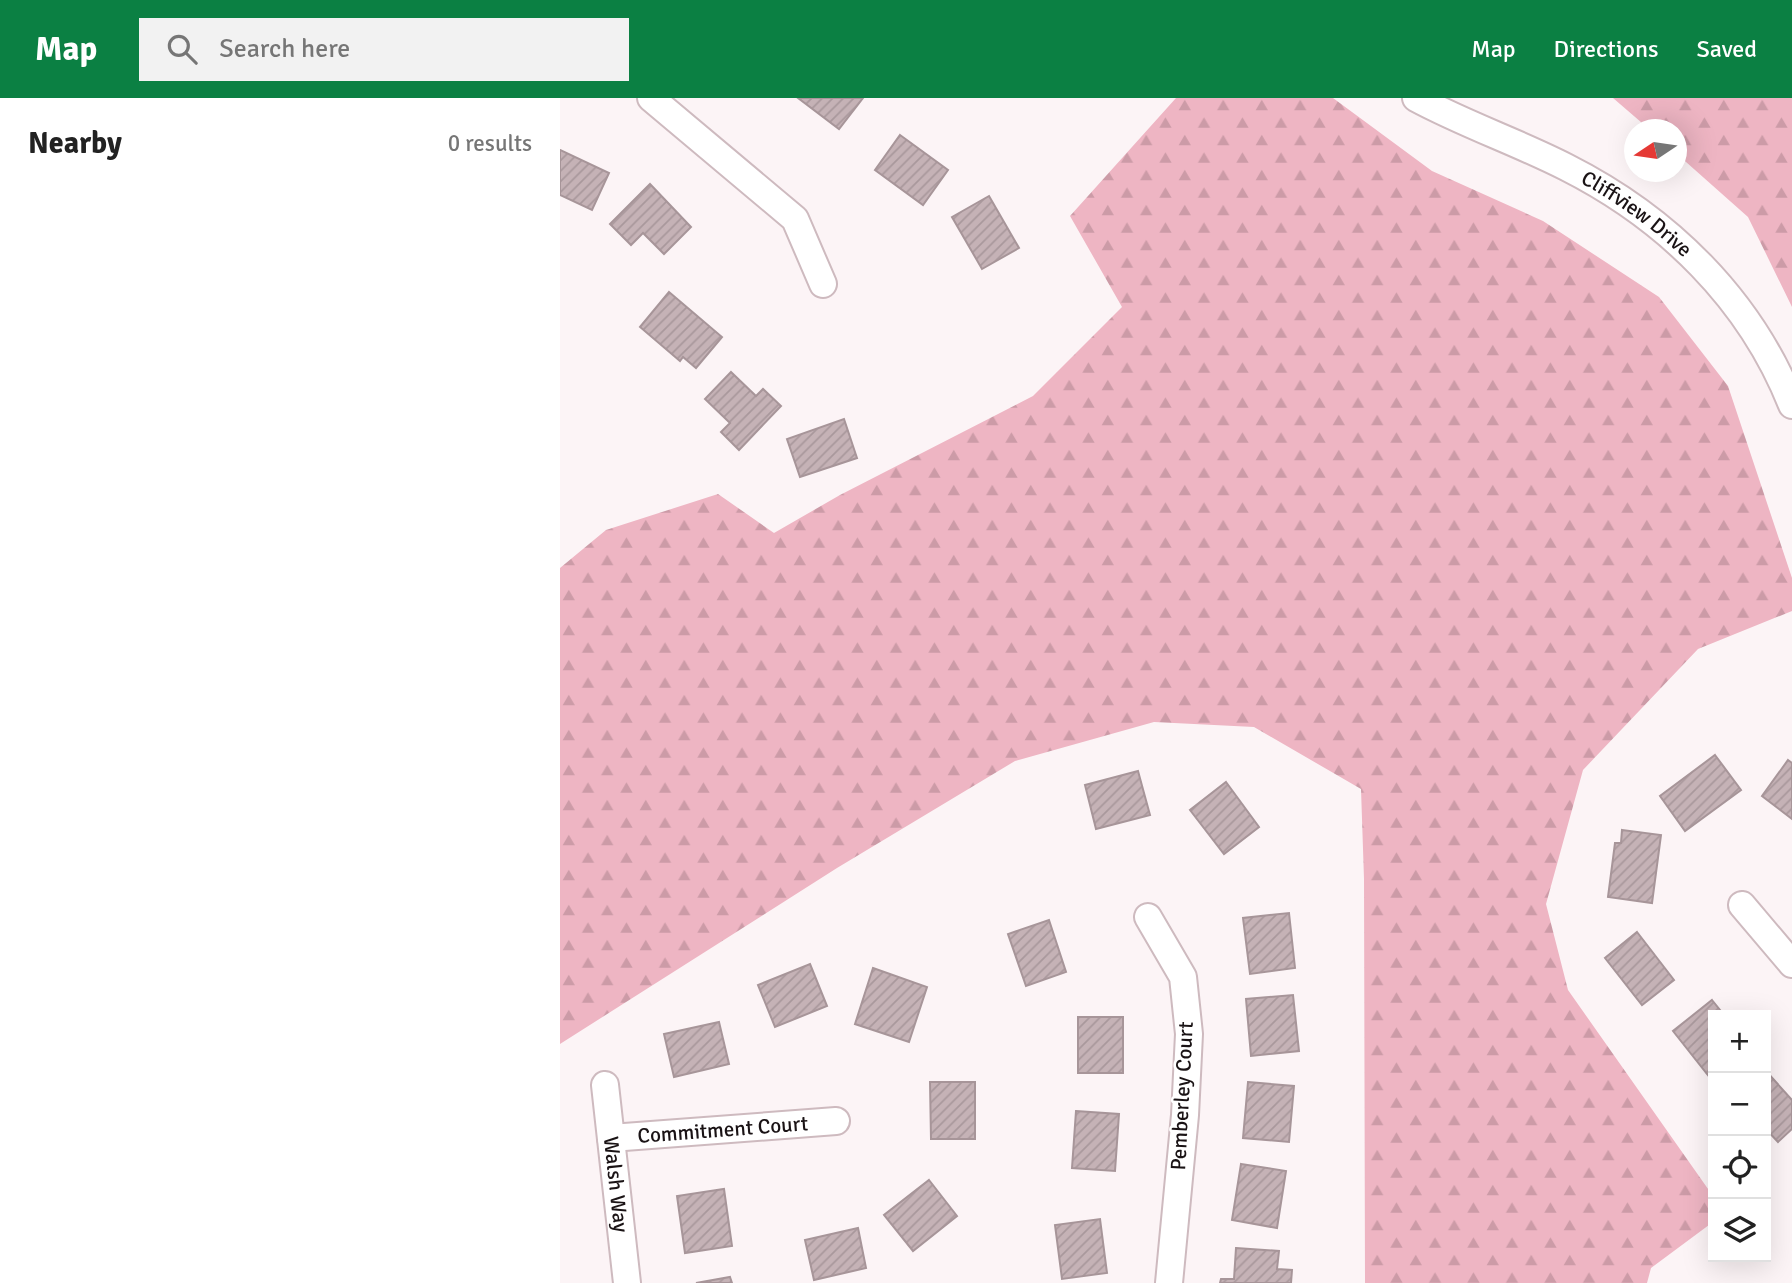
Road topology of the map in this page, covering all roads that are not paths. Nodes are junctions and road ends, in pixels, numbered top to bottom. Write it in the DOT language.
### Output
graph roads {
  1 [pos="651,98"];
  2 [pos="1416,98"];
  3 [pos="823,284"];
  4 [pos="1792,405"];
  5 [pos="1742,905"];
  6 [pos="1147,917"];
  7 [pos="1792,964"];
  8 [pos="605,1085"];
  9 [pos="836,1121"];
  10 [pos="611,1138"];
  11 [pos="627,1283"];
  12 [pos="1169,1283"];
  1 -- 3 [label="street"];
  2 -- 4 [label="street, Cliffview Drive"];
  5 -- 7 [label="street"];
  6 -- 12 [label="street, Pemberley Court"];
  8 -- 10 [label="street, Walsh Way"];
  9 -- 10 [label="street, Commitment Court"];
  10 -- 11 [label="street, Walsh Way"];
}
